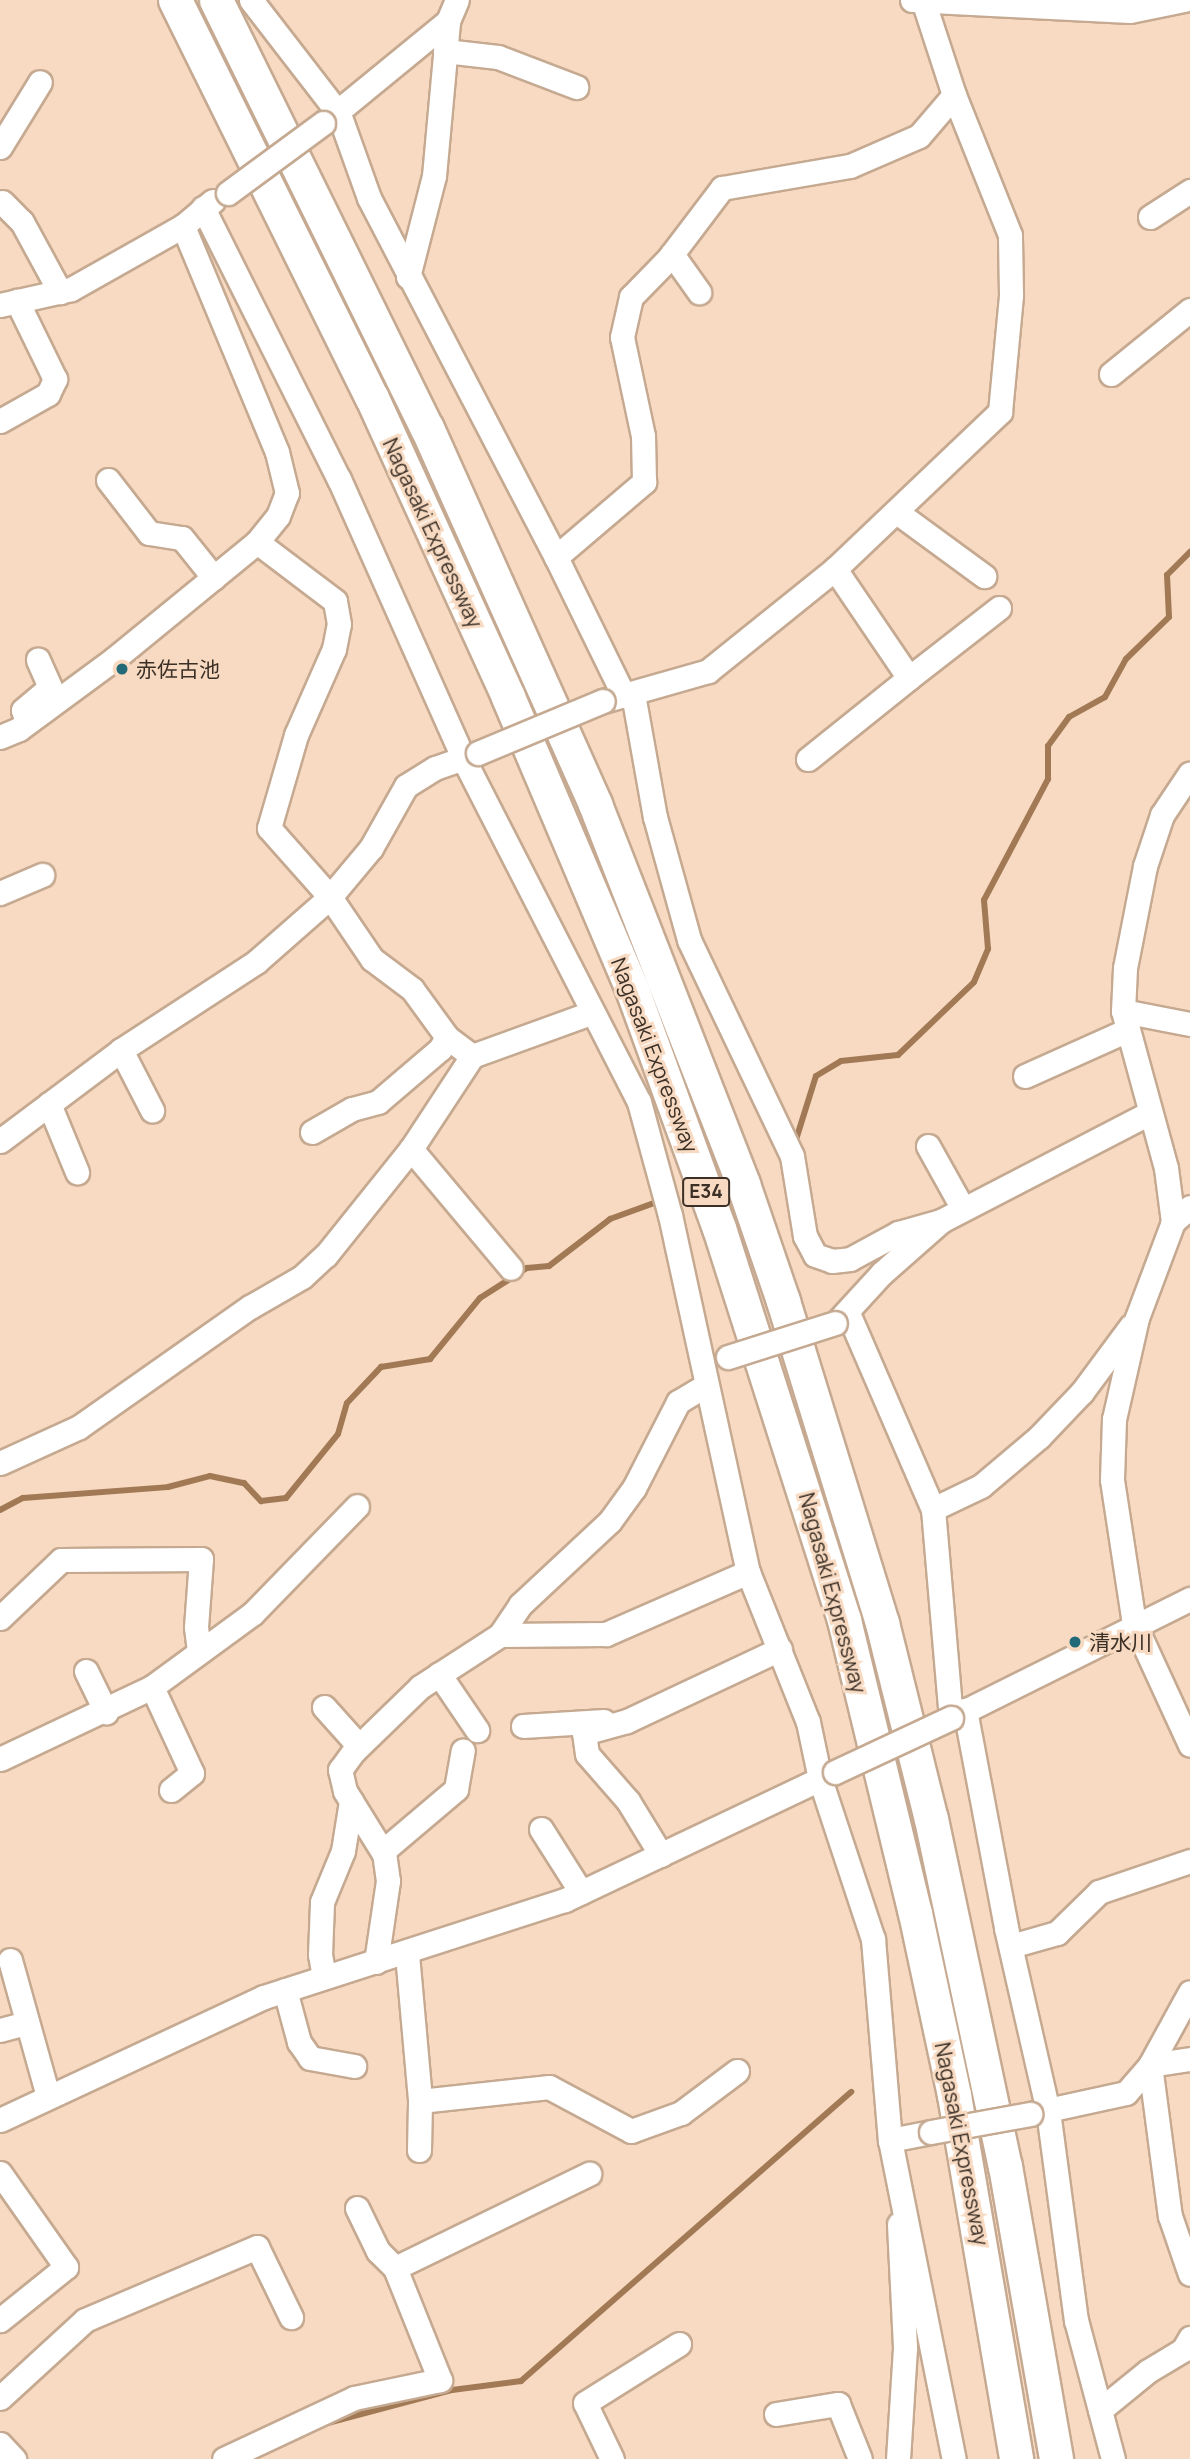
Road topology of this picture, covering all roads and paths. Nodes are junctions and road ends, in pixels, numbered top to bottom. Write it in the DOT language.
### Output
graph roads {
  1 [pos="175,0"];
  2 [pos="216,0"];
  3 [pos="251,0"];
  4 [pos="1184,0"];
  5 [pos="918,1"];
  6 [pos="453,10"];
  7 [pos="445,51"];
  8 [pos="40,82"];
  9 [pos="576,87"];
  10 [pos="954,95"];
  11 [pos="331,119"];
  12 [pos="0,146"];
  13 [pos="1190,191"];
  14 [pos="2,202"];
  15 [pos="203,208"];
  16 [pos="1150,217"];
  17 [pos="183,226"];
  18 [pos="672,254"];
  19 [pos="408,277"];
  20 [pos="60,292"];
  21 [pos="699,292"];
  22 [pos="9,303"];
  23 [pos="1190,310"];
  24 [pos="1111,374"];
  25 [pos="0,421"];
  26 [pos="108,480"];
  27 [pos="898,513"];
  28 [pos="257,542"];
  29 [pos="556,557"];
  30 [pos="835,569"];
  31 [pos="984,576"];
  32 [pos="214,578"];
  33 [pos="999,608"];
  34 [pos="37,660"];
  35 [pos="909,678"];
  36 [pos="620,697"];
  37 [pos="16,724"];
  38 [pos="0,737"];
  39 [pos="470,756"];
  40 [pos="808,759"];
  41 [pos="1186,783"];
  42 [pos="42,875"];
  43 [pos="0,893"];
  44 [pos="330,897"];
  45 [pos="591,1013"];
  46 [pos="1124,1021"];
  47 [pos="1190,1024"];
  48 [pos="447,1037"];
  49 [pos="121,1050"];
  50 [pos="472,1056"];
  51 [pos="1026,1076"];
  52 [pos="49,1104"];
  53 [pos="152,1110"];
  54 [pos="1149,1113"];
  55 [pos="312,1132"];
  56 [pos="0,1141"];
  57 [pos="928,1146"];
  58 [pos="411,1149"];
  59 [pos="77,1172"];
  60 [pos="963,1209"];
  61 [pos="1182,1214"];
  62 [pos="941,1221"];
  63 [pos="512,1268"];
  64 [pos="841,1318"];
  65 [pos="1137,1318"];
  66 [pos="704,1376"];
  67 [pos="0,1463"];
  68 [pos="357,1506"];
  69 [pos="933,1509"];
  70 [pos="748,1572"];
  71 [pos="1190,1599"];
  72 [pos="0,1618"];
  73 [pos="1134,1623"];
  74 [pos="500,1635"];
  75 [pos="780,1649"];
  76 [pos="199,1651"];
  77 [pos="86,1671"];
  78 [pos="439,1674"];
  79 [pos="152,1687"];
  80 [pos="324,1707"];
  81 [pos="106,1712"];
  82 [pos="958,1714"];
  83 [pos="626,1721"];
  84 [pos="523,1726"];
  85 [pos="477,1730"];
  86 [pos="1190,1745"];
  87 [pos="359,1746"];
  88 [pos="463,1751"];
  89 [pos="0,1759"];
  90 [pos="827,1775"];
  91 [pos="171,1790"];
  92 [pos="352,1801"];
  93 [pos="541,1829"];
  94 [pos="383,1851"];
  95 [pos="661,1855"];
  96 [pos="1190,1861"];
  97 [pos="581,1892"];
  98 [pos="1011,1946"];
  99 [pos="407,1954"];
  100 [pos="10,1960"];
  101 [pos="376,1962"];
  102 [pos="324,1977"];
  103 [pos="285,1990"];
  104 [pos="1190,1992"];
  105 [pos="27,2023"];
  106 [pos="0,2030"];
  107 [pos="1190,2059"];
  108 [pos="1150,2065"];
  109 [pos="354,2066"];
  110 [pos="737,2070"];
  111 [pos="48,2096"];
  112 [pos="420,2101"];
  113 [pos="1039,2112"];
  114 [pos="0,2119"];
  115 [pos="890,2140"];
  116 [pos="419,2150"];
  117 [pos="0,2173"];
  118 [pos="589,2174"];
  119 [pos="903,2200"];
  120 [pos="357,2208"];
  121 [pos="394,2267"];
  122 [pos="1190,2274"];
  123 [pos="291,2318"];
  124 [pos="0,2320"];
  125 [pos="1190,2338"];
  126 [pos="678,2344"];
  127 [pos="0,2398"];
  128 [pos="1100,2410"];
  129 [pos="776,2414"];
  130 [pos="224,2459"];
  131 [pos="612,2459"];
  132 [pos="860,2459"];
  133 [pos="898,2459"];
  134 [pos="954,2459"];
  135 [pos="1016,2459"];
  136 [pos="1056,2459"];
  137 [pos="1113,2459"];
  1 -- 135 [label="highway, Nagasaki Expressway / E34"];
  2 -- 136 [label="highway, Nagasaki Expressway / E34"];
  3 -- 11 [label="street"];
  4 -- 5 [label="street"];
  5 -- 10 [label="street"];
  6 -- 7 [label="street"];
  6 -- 11 [label="street"];
  7 -- 9 [label="street"];
  7 -- 19 [label="street"];
  8 -- 12 [label="street"];
  10 -- 18 [label="street"];
  10 -- 27 [label="street"];
  11 -- 15 [label="street, bridge"];
  11 -- 19 [label="street"];
  13 -- 16 [label="street"];
  14 -- 20 [label="street"];
  15 -- 17 [label="street"];
  15 -- 39 [label="street"];
  17 -- 20 [label="street"];
  17 -- 28 [label="street"];
  18 -- 21 [label="street"];
  18 -- 29 [label="street"];
  19 -- 29 [label="street"];
  20 -- 22 [label="street"];
  22 -- 25 [label="street"];
  23 -- 24 [label="street"];
  26 -- 32 [label="street"];
  27 -- 30 [label="street"];
  27 -- 31 [label="street"];
  28 -- 32 [label="street"];
  28 -- 44 [label="street"];
  29 -- 36 [label="street"];
  30 -- 35 [label="street"];
  30 -- 36 [label="street"];
  32 -- 37 [label="street"];
  33 -- 35 [label="street"];
  34 -- 37 [label="street"];
  35 -- 40 [label="street"];
  36 -- 39 [label="street, bridge"];
  36 -- 62 [label="street"];
  37 -- 38 [label="street"];
  39 -- 44 [label="street"];
  39 -- 45 [label="street"];
  41 -- 46 [label="street"];
  42 -- 43 [label="street"];
  44 -- 48 [label="street"];
  44 -- 49 [label="street"];
  45 -- 50 [label="street"];
  45 -- 66 [label="street"];
  46 -- 47 [label="street"];
  46 -- 51 [label="street"];
  46 -- 54 [label="street"];
  48 -- 50 [label="street"];
  48 -- 55 [label="street"];
  49 -- 52 [label="street"];
  49 -- 53 [label="street"];
  50 -- 58 [label="street"];
  52 -- 56 [label="street"];
  52 -- 59 [label="street"];
  54 -- 60 [label="street"];
  54 -- 61 [label="street"];
  57 -- 60 [label="street"];
  58 -- 63 [label="street"];
  58 -- 67 [label="street"];
  60 -- 62 [label="street"];
  61 -- 65 [label="street"];
  62 -- 64 [label="street"];
  64 -- 66 [label="street, bridge"];
  64 -- 69 [label="street"];
  65 -- 69 [label="street"];
  65 -- 73 [label="street"];
  66 -- 70 [label="street"];
  66 -- 74 [label="street"];
  68 -- 76 [label="street"];
  69 -- 82 [label="street"];
  70 -- 74 [label="street"];
  70 -- 75 [label="street"];
  71 -- 73 [label="street"];
  72 -- 76 [label="street"];
  73 -- 82 [label="street"];
  73 -- 86 [label="street"];
  74 -- 78 [label="street"];
  75 -- 83 [label="street"];
  75 -- 90 [label="street"];
  76 -- 79 [label="street"];
  77 -- 81 [label="street"];
  78 -- 85 [label="street"];
  78 -- 87 [label="street"];
  79 -- 81 [label="street"];
  79 -- 91 [label="street"];
  80 -- 87 [label="street"];
  81 -- 89 [label="street"];
  82 -- 90 [label="street, bridge"];
  82 -- 98 [label="street"];
  83 -- 84 [label="street"];
  83 -- 95 [label="street"];
  87 -- 92 [label="street"];
  88 -- 94 [label="street"];
  90 -- 95 [label="street"];
  90 -- 115 [label="street"];
  92 -- 94 [label="street"];
  92 -- 102 [label="street"];
  93 -- 97 [label="street"];
  94 -- 101 [label="street"];
  95 -- 97 [label="street"];
  96 -- 98 [label="street"];
  97 -- 99 [label="street"];
  98 -- 113 [label="street"];
  99 -- 101 [label="street"];
  99 -- 112 [label="street"];
  100 -- 105 [label="street"];
  101 -- 102 [label="street"];
  102 -- 103 [label="street"];
  103 -- 109 [label="street"];
  103 -- 111 [label="street"];
  104 -- 108 [label="street"];
  105 -- 106 [label="street"];
  105 -- 111 [label="street"];
  107 -- 108 [label="street"];
  108 -- 113 [label="street"];
  108 -- 122 [label="street"];
  110 -- 112 [label="street"];
  111 -- 114 [label="street"];
  112 -- 116 [label="street"];
  113 -- 115 [label="street, bridge"];
  113 -- 128 [label="street"];
  115 -- 119 [label="street"];
  117 -- 124 [label="street"];
  118 -- 121 [label="street"];
  119 -- 133 [label="street"];
  119 -- 134 [label="street"];
  120 -- 121 [label="street"];
  121 -- 130 [label="street"];
  123 -- 127 [label="street"];
  125 -- 128 [label="street"];
  126 -- 131 [label="street"];
  128 -- 137 [label="street"];
  129 -- 132 [label="street"];
}
